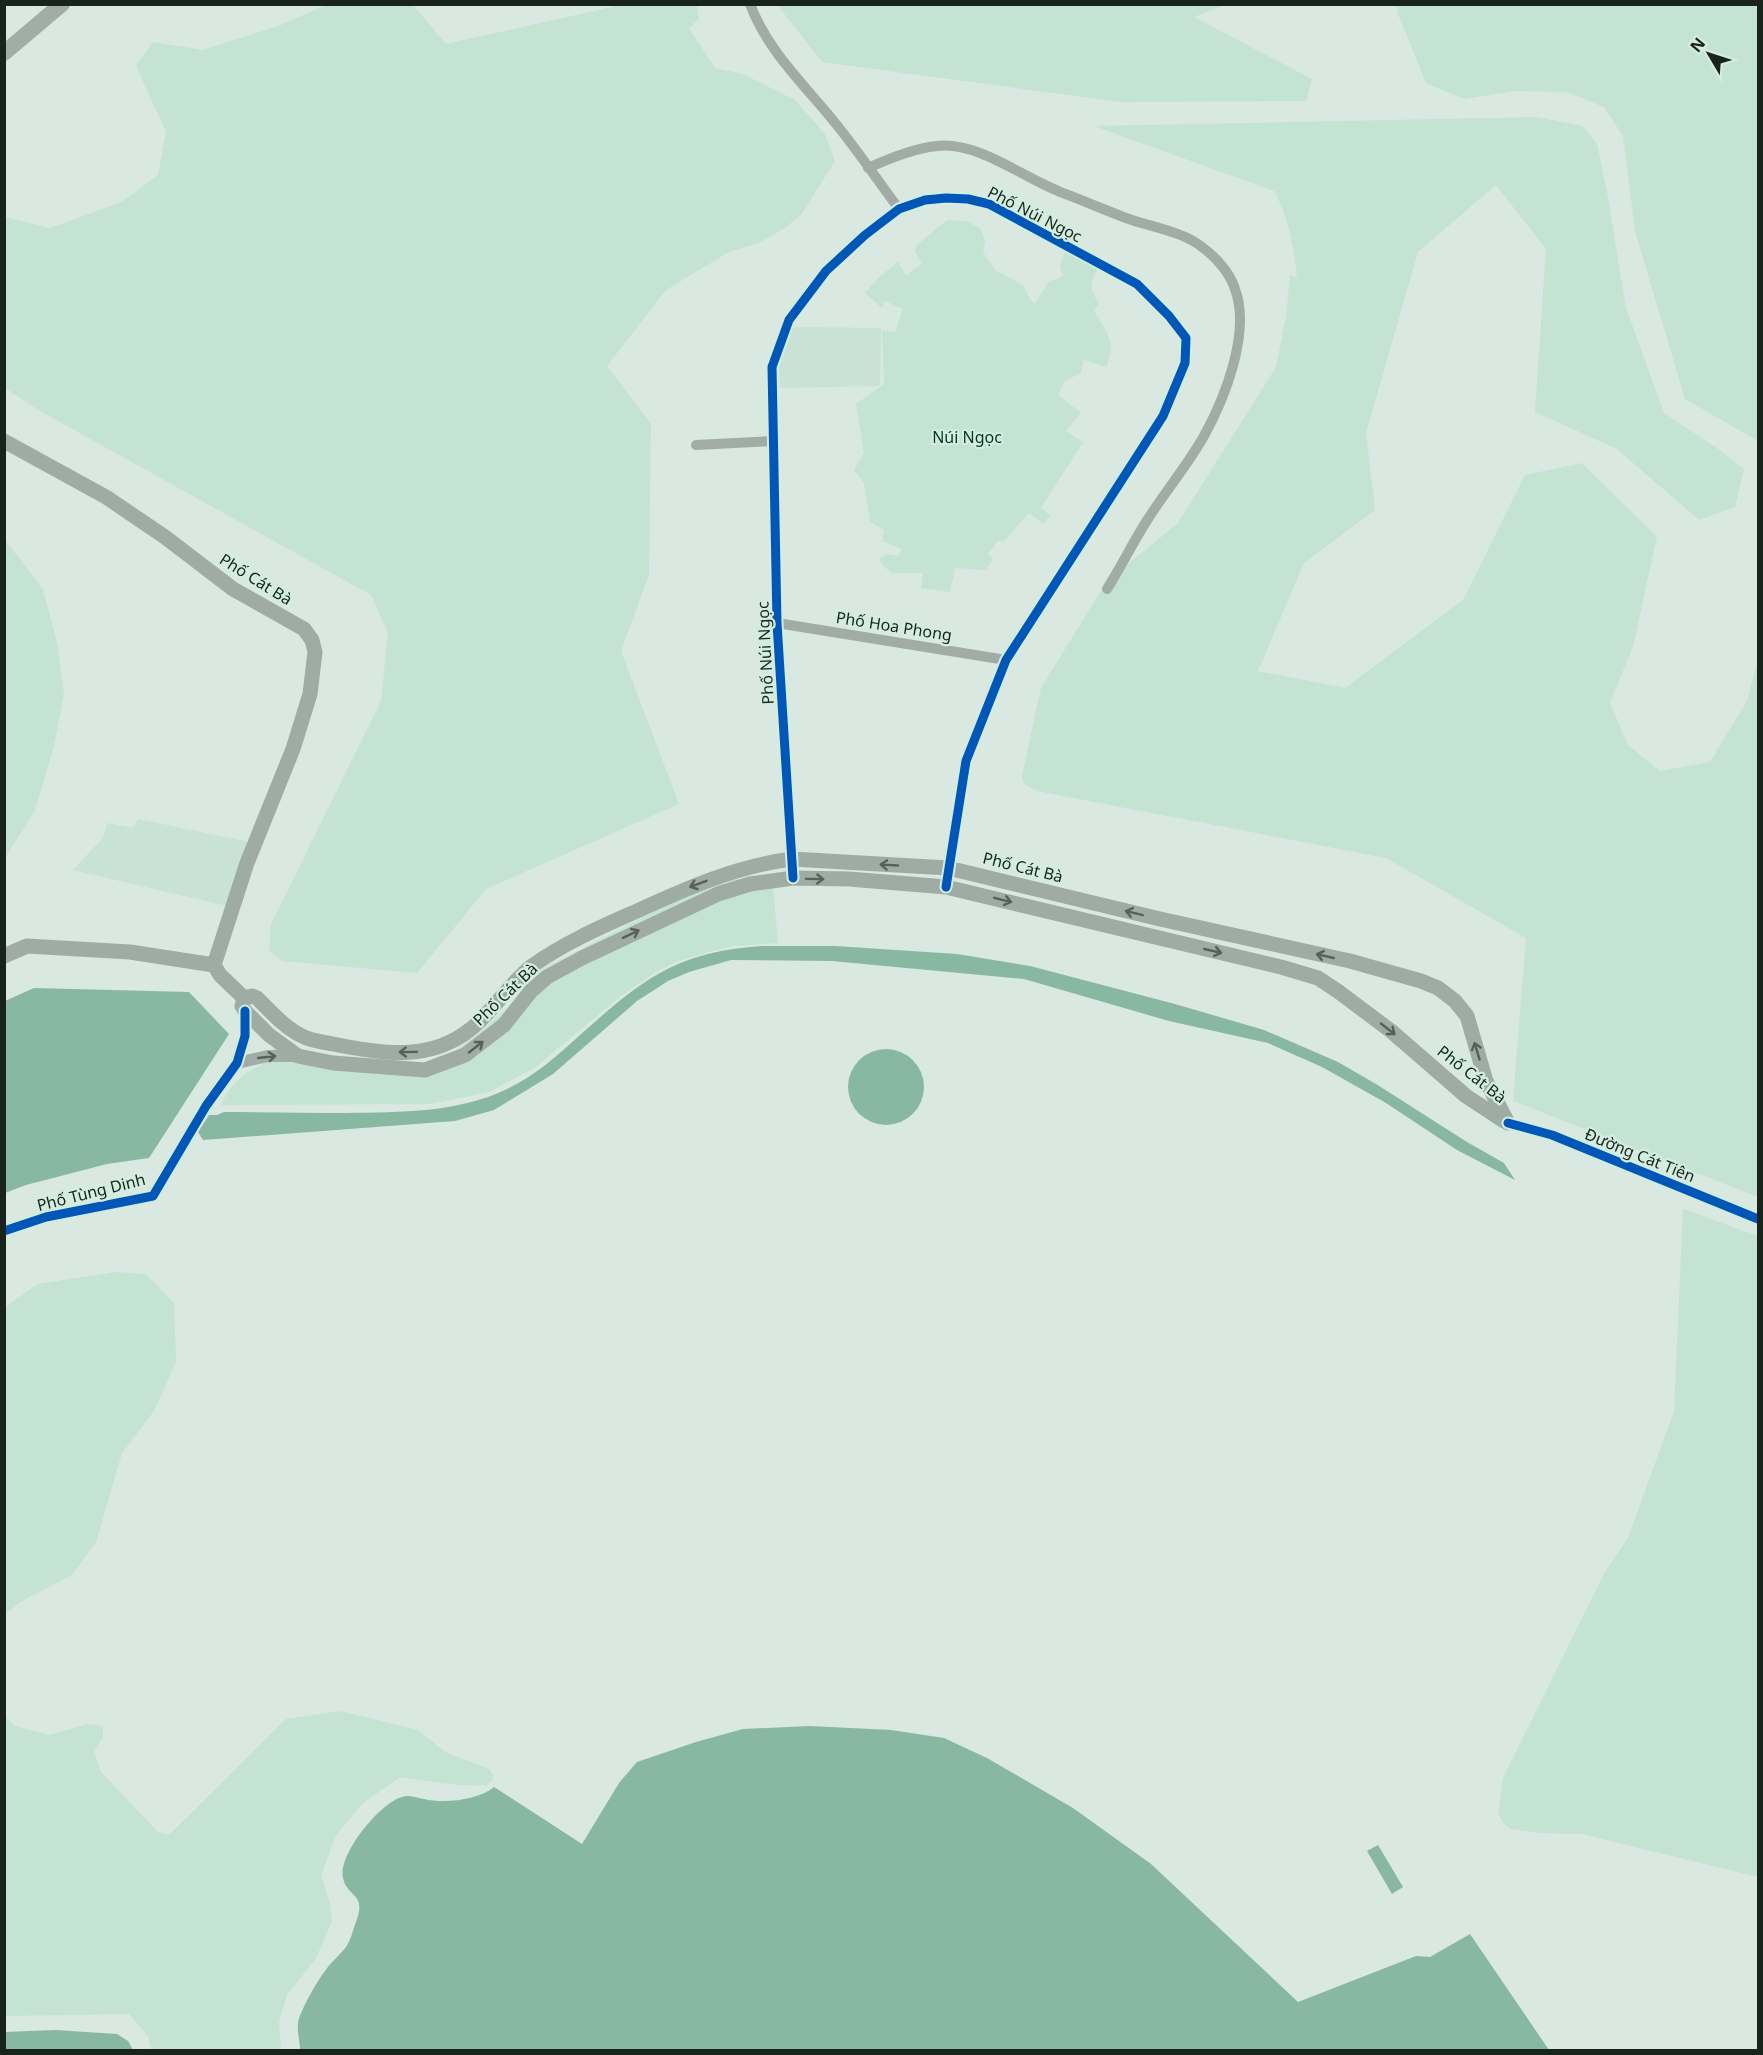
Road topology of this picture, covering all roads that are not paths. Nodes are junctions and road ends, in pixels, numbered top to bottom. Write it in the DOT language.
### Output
graph roads {
  1 [pos="62,4"];
  2 [pos="750,4"];
  3 [pos="4,53"];
  4 [pos="868,168"];
  5 [pos="899,209"];
  6 [pos="4,441"];
  7 [pos="774,441"];
  8 [pos="696,445"];
  9 [pos="1107,589"];
  10 [pos="777,622"];
  11 [pos="1006,660"];
  12 [pos="792,859"];
  13 [pos="948,868"];
  14 [pos="793,878"];
  15 [pos="946,887"];
  16 [pos="1160,919"];
  17 [pos="592,932"];
  18 [pos="1155,937"];
  19 [pos="600,948"];
  20 [pos="4,956"];
  21 [pos="214,965"];
  22 [pos="244,1005"];
  23 [pos="303,1037"];
  24 [pos="441,1047"];
  25 [pos="298,1056"];
  26 [pos="237,1063"];
  27 [pos="446,1063"];
  28 [pos="1508,1123"];
  29 [pos="1758,1219"];
  30 [pos="4,1231"];
  1 -- 3 [label="main road"];
  2 -- 4 [label="street"];
  4 -- 5 [label="street"];
  4 -- 9 [label="street"];
  5 -- 7 [label="street, Phố Núi Ngọc"];
  5 -- 11 [label="street, Phố Núi Ngọc"];
  6 -- 21 [label="main road, Phố Cát Bà"];
  7 -- 8 [label="street"];
  7 -- 10 [label="street, Phố Núi Ngọc"];
  10 -- 11 [label="street, Phố Hoa Phong"];
  10 -- 12 [label="street, Phố Núi Ngọc"];
  11 -- 13 [label="street, Phố Núi Ngọc"];
  13 -- 12 [label="main road, Phố Cát Bà, one-way"];
  12 -- 14 [label="street, Phố Núi Ngọc"];
  12 -- 17 [label="main road, Phố Cát Bà, one-way"];
  13 -- 15 [label="street"];
  16 -- 13 [label="main road, Phố Cát Bà, one-way"];
  14 -- 15 [label="main road, Phố Cát Bà, one-way"];
  19 -- 14 [label="main road, Phố Cát Bà, one-way"];
  15 -- 18 [label="main road, Phố Cát Bà, one-way"];
  16 -- 18 [label="main road"];
  28 -- 16 [label="main road, Phố Cát Bà, one-way"];
  17 -- 19 [label="main road"];
  17 -- 24 [label="main road, Phố Cát Bà"];
  18 -- 28 [label="main road, Phố Cát Bà, one-way"];
  27 -- 19 [label="main road, Phố Cát Bà, one-way"];
  20 -- 21 [label="main road"];
  21 -- 22 [label="main road, Phố Cát Bà"];
  22 -- 23 [label="main road, Phố Cát Bà"];
  22 -- 25 [label="main road, Phố Cát Bà"];
  22 -- 26 [label="street"];
  24 -- 23 [label="main road, Phố Cát Bà, one-way"];
  23 -- 25 [label="main road"];
  24 -- 27 [label="main road"];
  26 -- 25 [label="street, one-way"];
  25 -- 27 [label="main road, Phố Cát Bà"];
  26 -- 30 [label="street, Phố Tùng Dinh"];
  28 -- 29 [label="street, Đường Cát Tiên"];
}
